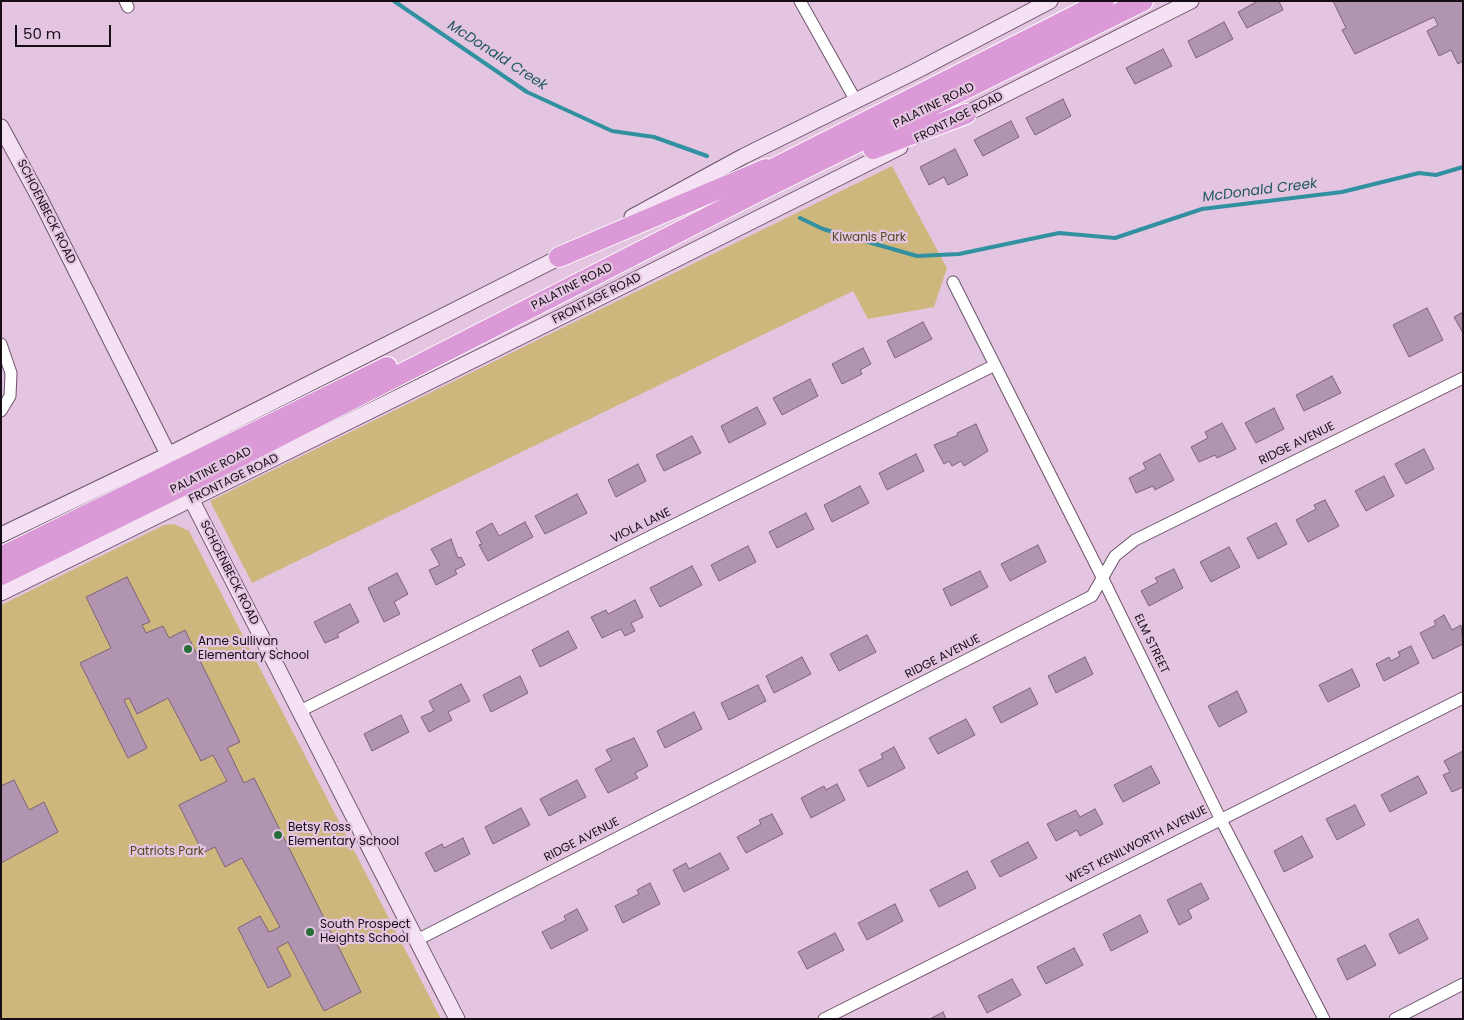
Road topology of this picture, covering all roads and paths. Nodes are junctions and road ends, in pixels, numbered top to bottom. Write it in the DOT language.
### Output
graph roads {
  1 [pos="800,1"];
  2 [pos="1050,1"];
  3 [pos="1104,1"];
  4 [pos="1143,1"];
  5 [pos="1191,1"];
  6 [pos="856,101"];
  7 [pos="966,114"];
  8 [pos="1,127"];
  9 [pos="804,153"];
  10 [pos="759,191"];
  11 [pos="560,257"];
  12 [pos="953,282"];
  13 [pos="1,344"];
  14 [pos="995,365"];
  15 [pos="1463,378"];
  16 [pos="1,411"];
  17 [pos="180,478"];
  18 [pos="1,535"];
  19 [pos="1,557"];
  20 [pos="1,575"];
  21 [pos="1102,576"];
  22 [pos="1,593"];
  23 [pos="1463,698"];
  24 [pos="300,711"];
  25 [pos="1220,818"];
  26 [pos="417,940"];
  27 [pos="1463,984"];
  28 [pos="457,1019"];
  29 [pos="824,1019"];
  30 [pos="1324,1019"];
  31 [pos="1395,1019"];
  1 -- 6 [label="street"];
  2 -- 6 [label="street, FRONTAGE ROAD"];
  3 -- 9 [label="highway, PALATINE ROAD"];
  4 -- 10 [label="highway, PALATINE ROAD"];
  5 -- 7 [label="street, FRONTAGE ROAD"];
  6 -- 11 [label="street, FRONTAGE ROAD"];
  7 -- 10 [label="highway"];
  7 -- 17 [label="street, FRONTAGE ROAD"];
  8 -- 17 [label="street, SCHOENBECK ROAD"];
  9 -- 11 [label="highway"];
  9 -- 17 [label="highway, PALATINE ROAD"];
  10 -- 17 [label="highway, PALATINE ROAD"];
  11 -- 17 [label="street, FRONTAGE ROAD"];
  12 -- 14 [label="street, ELM STREET"];
  13 -- 16 [label="street"];
  14 -- 21 [label="street, ELM STREET"];
  14 -- 24 [label="street, VIOLA LANE"];
  15 -- 21 [label="street, RIDGE AVENUE"];
  17 -- 18 [label="street, FRONTAGE ROAD"];
  17 -- 19 [label="highway, PALATINE ROAD"];
  17 -- 20 [label="highway, PALATINE ROAD"];
  17 -- 22 [label="street, FRONTAGE ROAD"];
  17 -- 24 [label="street, SCHOENBECK ROAD"];
  21 -- 25 [label="street, ELM STREET"];
  21 -- 26 [label="street, RIDGE AVENUE"];
  23 -- 25 [label="street, WEST KENILWORTH AVENUE"];
  24 -- 26 [label="street, SCHOENBECK ROAD"];
  25 -- 29 [label="street, WEST KENILWORTH AVENUE"];
  25 -- 30 [label="street, ELM STREET"];
  26 -- 28 [label="street, SCHOENBECK ROAD"];
  27 -- 31 [label="street"];
}
